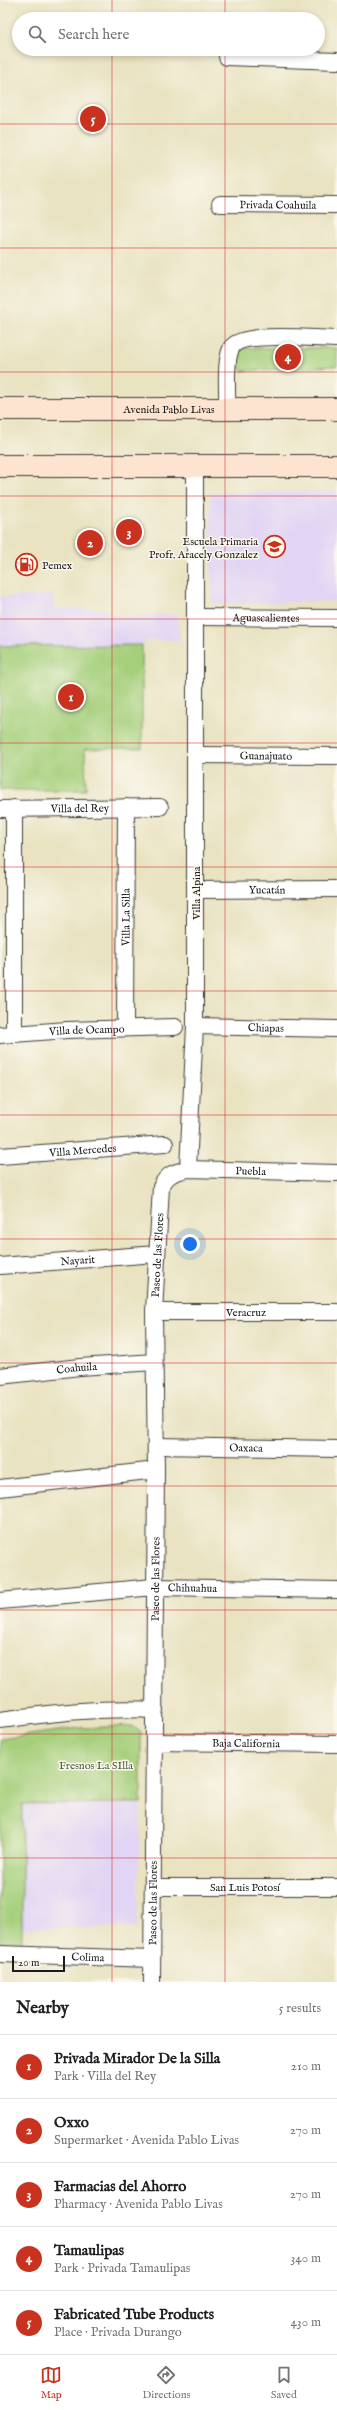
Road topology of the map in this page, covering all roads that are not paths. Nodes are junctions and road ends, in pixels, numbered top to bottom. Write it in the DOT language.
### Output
graph roads {
  1 [pos="227,57"];
  2 [pos="337,61"];
  3 [pos="220,204"];
  4 [pos="337,204"];
  5 [pos="337,339"];
  6 [pos="228,408"];
  7 [pos="0,409"];
  8 [pos="337,410"];
  9 [pos="0,466"];
  10 [pos="195,466"];
  11 [pos="337,466"];
  12 [pos="195,618"];
  13 [pos="337,618"];
  14 [pos="196,755"];
  15 [pos="337,756"];
  16 [pos="126,807"];
  17 [pos="160,807"];
  18 [pos="7,808"];
  19 [pos="337,889"];
  20 [pos="196,890"];
  21 [pos="195,1026"];
  22 [pos="174,1027"];
  23 [pos="125,1028"];
  24 [pos="337,1029"];
  25 [pos="7,1035"];
  26 [pos="166,1144"];
  27 [pos="0,1156"];
  28 [pos="188,1169"];
  29 [pos="337,1173"];
  30 [pos="166,1177"];
  31 [pos="156,1254"];
  32 [pos="0,1266"];
  33 [pos="154,1312"];
  34 [pos="337,1312"];
  35 [pos="154,1362"];
  36 [pos="0,1376"];
  37 [pos="156,1446"];
  38 [pos="337,1449"];
  39 [pos="156,1470"];
  40 [pos="0,1488"];
  41 [pos="154,1587"];
  42 [pos="337,1590"];
  43 [pos="0,1601"];
  44 [pos="155,1710"];
  45 [pos="0,1720"];
  46 [pos="155,1742"];
  47 [pos="337,1744"];
  48 [pos="153,1887"];
  49 [pos="337,1887"];
  50 [pos="0,1954"];
  51 [pos="152,1959"];
  52 [pos="152,1982"];
  1 -- 2 [label="street"];
  3 -- 4 [label="street, Privada Coahuila"];
  5 -- 6 [label="street"];
  6 -- 7 [label="main road, Avenida Pablo Livas"];
  6 -- 8 [label="main road, Avenida Pablo Livas"];
  9 -- 10 [label="main road"];
  10 -- 11 [label="main road"];
  10 -- 12 [label="street, Villa Alpina"];
  12 -- 13 [label="street, Aguascalientes"];
  12 -- 14 [label="street, Villa Alpina"];
  14 -- 15 [label="street, Guanajuato"];
  14 -- 20 [label="street, Villa Alpina"];
  16 -- 17 [label="street, Villa del Rey"];
  16 -- 18 [label="street, Villa del Rey"];
  16 -- 23 [label="street, Villa La Silla"];
  18 -- 25 [label="street"];
  19 -- 20 [label="street, Yucatán"];
  20 -- 21 [label="street, Villa Alpina"];
  21 -- 24 [label="street, Chiapas"];
  21 -- 28 [label="street, Villa Alpina"];
  22 -- 23 [label="street, Villa de Ocampo"];
  23 -- 25 [label="street, Villa de Ocampo"];
  26 -- 27 [label="street, Villa Mercedes"];
  28 -- 29 [label="street, Puebla"];
  28 -- 30 [label="street, Puebla"];
  30 -- 31 [label="street, Paseo de las Flores"];
  31 -- 32 [label="street, Nayarit"];
  31 -- 33 [label="street, Paseo de las Flores"];
  33 -- 34 [label="street, Veracruz"];
  33 -- 35 [label="street, Paseo de las Flores"];
  35 -- 36 [label="street, Coahuila"];
  35 -- 37 [label="street, Paseo de las Flores"];
  37 -- 38 [label="street, Oaxaca"];
  37 -- 39 [label="street, Paseo de las Flores"];
  39 -- 40 [label="street"];
  39 -- 41 [label="street, Paseo de las Flores"];
  41 -- 42 [label="street, Chihuahua"];
  41 -- 43 [label="street, Chihuahua"];
  41 -- 44 [label="street, Paseo de las Flores"];
  44 -- 45 [label="street"];
  44 -- 46 [label="street, Paseo de las Flores"];
  46 -- 47 [label="street, Baja California"];
  46 -- 48 [label="street, Paseo de las Flores"];
  48 -- 49 [label="street, San Luis Potosí"];
  48 -- 51 [label="street, Paseo de las Flores"];
  50 -- 51 [label="street, Colima"];
  51 -- 52 [label="street, Paseo de las Flores"];
}
